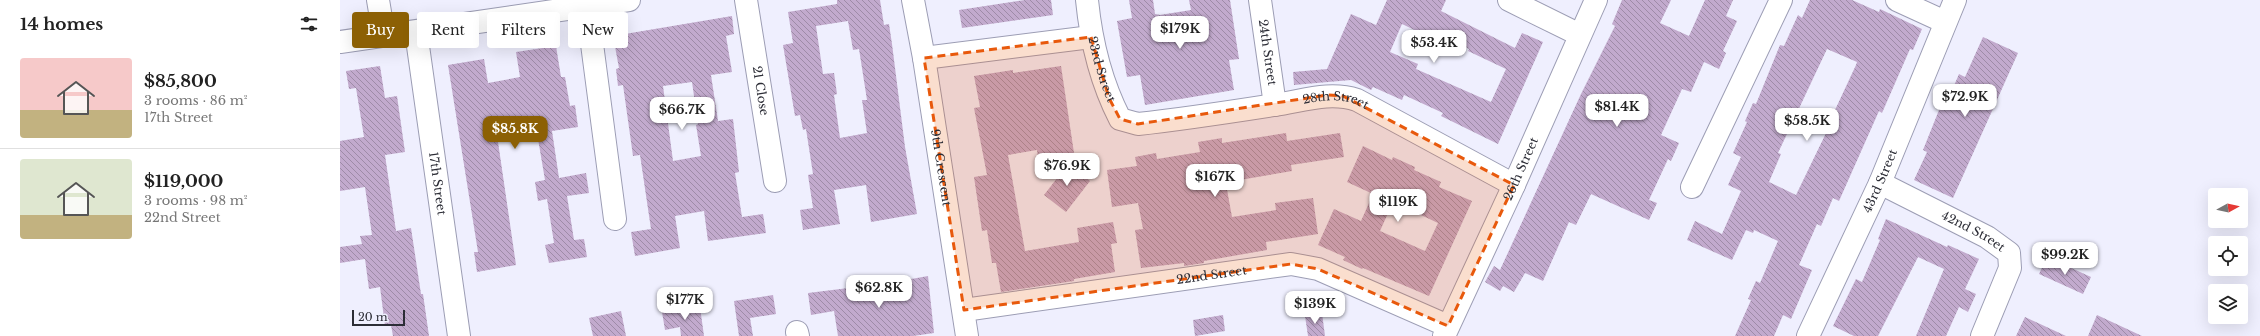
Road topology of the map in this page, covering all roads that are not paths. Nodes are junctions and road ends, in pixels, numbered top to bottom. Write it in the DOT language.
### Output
graph roads {
  1 [pos="378,0"];
  2 [pos="629,0"];
  3 [pos="746,0"];
  4 [pos="912,0"];
  5 [pos="1087,0"];
  6 [pos="1260,0"];
  7 [pos="1509,0"];
  8 [pos="1596,0"];
  9 [pos="1781,0"];
  10 [pos="1897,0"];
  11 [pos="1955,0"];
  12 [pos="556,5"];
  13 [pos="587,6"];
  14 [pos="380,12"];
  15 [pos="1945,22"];
  16 [pos="416,32"];
  17 [pos="409,33"];
  18 [pos="1580,35"];
  19 [pos="1091,37"];
  20 [pos="352,40"];
  21 [pos="340,42"];
  22 [pos="924,58"];
  23 [pos="1275,105"];
  24 [pos="1138,124"];
  25 [pos="775,181"];
  26 [pos="1880,183"];
  27 [pos="1514,185"];
  28 [pos="1692,187"];
  29 [pos="615,219"];
  30 [pos="964,310"];
  31 [pos="1446,331"];
  32 [pos="459,336"];
  33 [pos="967,336"];
  34 [pos="1808,336"];
  35 [pos="1982,336"];
  1 -- 14 [label="street"];
  2 -- 13 [label="street"];
  3 -- 25 [label="street, 21 Close"];
  4 -- 22 [label="street, 9th Crescent"];
  5 -- 19 [label="street, 23rd Street"];
  6 -- 23 [label="street, 24th Street"];
  7 -- 18 [label="street"];
  8 -- 18 [label="street, 26th Street"];
  9 -- 28 [label="street"];
  10 -- 15 [label="street"];
  11 -- 15 [label="street, 43rd Street"];
  12 -- 13 [label="street"];
  12 -- 16 [label="street"];
  13 -- 29 [label="street"];
  15 -- 26 [label="street, 43rd Street"];
  16 -- 17 [label="street"];
  16 -- 32 [label="street, 17th Street"];
  18 -- 27 [label="street, 26th Street"];
  19 -- 22 [label="street"];
  19 -- 24 [label="street, 23rd Street"];
  20 -- 21 [label="street"];
  22 -- 30 [label="street, 9th Crescent"];
  23 -- 24 [label="street, 28th Street"];
  23 -- 27 [label="street, 28th Street"];
  26 -- 34 [label="street, 43rd Street"];
  26 -- 35 [label="street, 42nd Street"];
  27 -- 31 [label="street, 26th Street"];
  30 -- 31 [label="street, 22nd Street"];
  30 -- 33 [label="street, 9th Crescent"];
}
